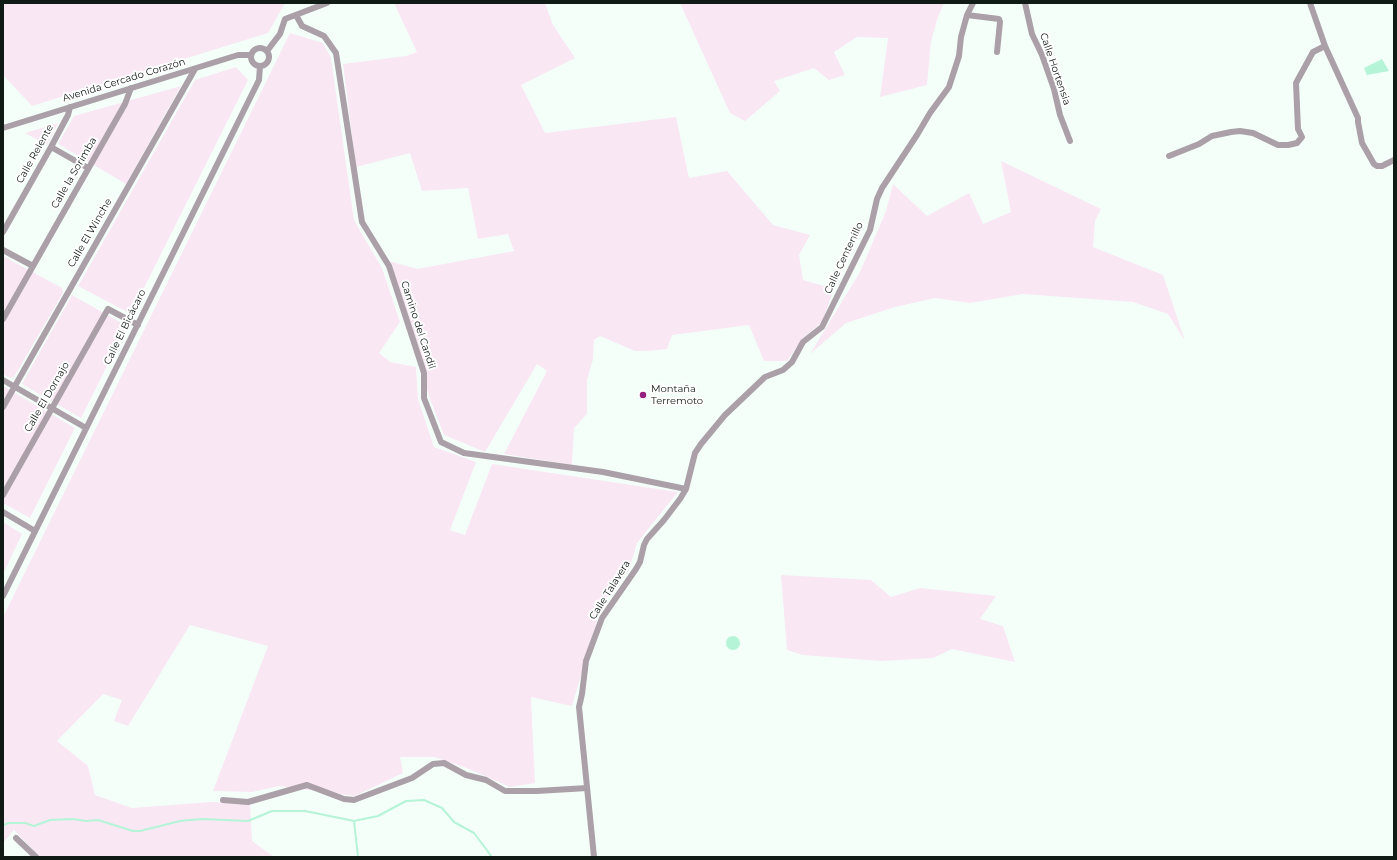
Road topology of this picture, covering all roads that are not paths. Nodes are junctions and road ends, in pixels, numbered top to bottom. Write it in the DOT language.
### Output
graph roads {
  1 [pos="327,3"];
  2 [pos="973,3"];
  3 [pos="1024,3"];
  4 [pos="1310,3"];
  5 [pos="296,15"];
  6 [pos="967,15"];
  7 [pos="1324,46"];
  8 [pos="267,51"];
  9 [pos="997,52"];
  10 [pos="251,55"];
  11 [pos="260,66"];
  12 [pos="195,69"];
  13 [pos="131,88"];
  14 [pos="70,107"];
  15 [pos="3,128"];
  16 [pos="1070,141"];
  17 [pos="51,147"];
  18 [pos="1169,156"];
  19 [pos="1394,160"];
  20 [pos="88,168"];
  21 [pos="3,232"];
  22 [pos="3,250"];
  23 [pos="33,266"];
  24 [pos="3,319"];
  25 [pos="138,325"];
  26 [pos="3,380"];
  27 [pos="15,387"];
  28 [pos="3,407"];
  29 [pos="52,408"];
  30 [pos="86,428"];
  31 [pos="686,489"];
  32 [pos="3,495"];
  33 [pos="3,512"];
  34 [pos="36,531"];
  35 [pos="3,596"];
  36 [pos="587,788"];
  37 [pos="223,800"];
  38 [pos="16,838"];
  39 [pos="36,857"];
  40 [pos="594,857"];
  1 -- 5 [label="street"];
  2 -- 6 [label="street, Calle Centenillo"];
  3 -- 16 [label="street, Calle Hortensia"];
  4 -- 7 [label="street"];
  5 -- 8 [label="street"];
  5 -- 31 [label="street, Camino del Candil"];
  6 -- 9 [label="street"];
  6 -- 31 [label="street, Calle Centenillo"];
  7 -- 18 [label="street"];
  7 -- 19 [label="street"];
  8 -- 10 [label="street"];
  8 -- 11 [label="street"];
  10 -- 11 [label="street"];
  10 -- 12 [label="street, Avenida Cercado Corazón"];
  11 -- 25 [label="street, Calle El Bicácaro"];
  12 -- 13 [label="street, Avenida Cercado Corazón"];
  12 -- 27 [label="street, Calle El Winche"];
  13 -- 14 [label="street, Avenida Cercado Corazón"];
  13 -- 20 [label="street, Calle la Sorimba"];
  14 -- 15 [label="street, Avenida Cercado Corazón"];
  14 -- 17 [label="street, Calle Relente"];
  17 -- 20 [label="street"];
  17 -- 21 [label="street, Calle Relente"];
  20 -- 23 [label="street, Calle la Sorimba"];
  22 -- 23 [label="street"];
  23 -- 24 [label="street, Calle la Sorimba"];
  25 -- 29 [label="street, Calle El Dornajo"];
  25 -- 30 [label="street, Calle El Bicácaro"];
  26 -- 27 [label="street"];
  27 -- 28 [label="street, Calle El Winche"];
  27 -- 29 [label="street"];
  29 -- 30 [label="street"];
  29 -- 32 [label="street, Calle El Dornajo"];
  30 -- 34 [label="street, Calle El Bicácaro"];
  31 -- 36 [label="street, Calle Talavera"];
  33 -- 34 [label="street"];
  34 -- 35 [label="street, Calle El Bicácaro"];
  36 -- 37 [label="street"];
  36 -- 40 [label="street, Calle Talavera"];
  38 -- 39 [label="street"];
}
